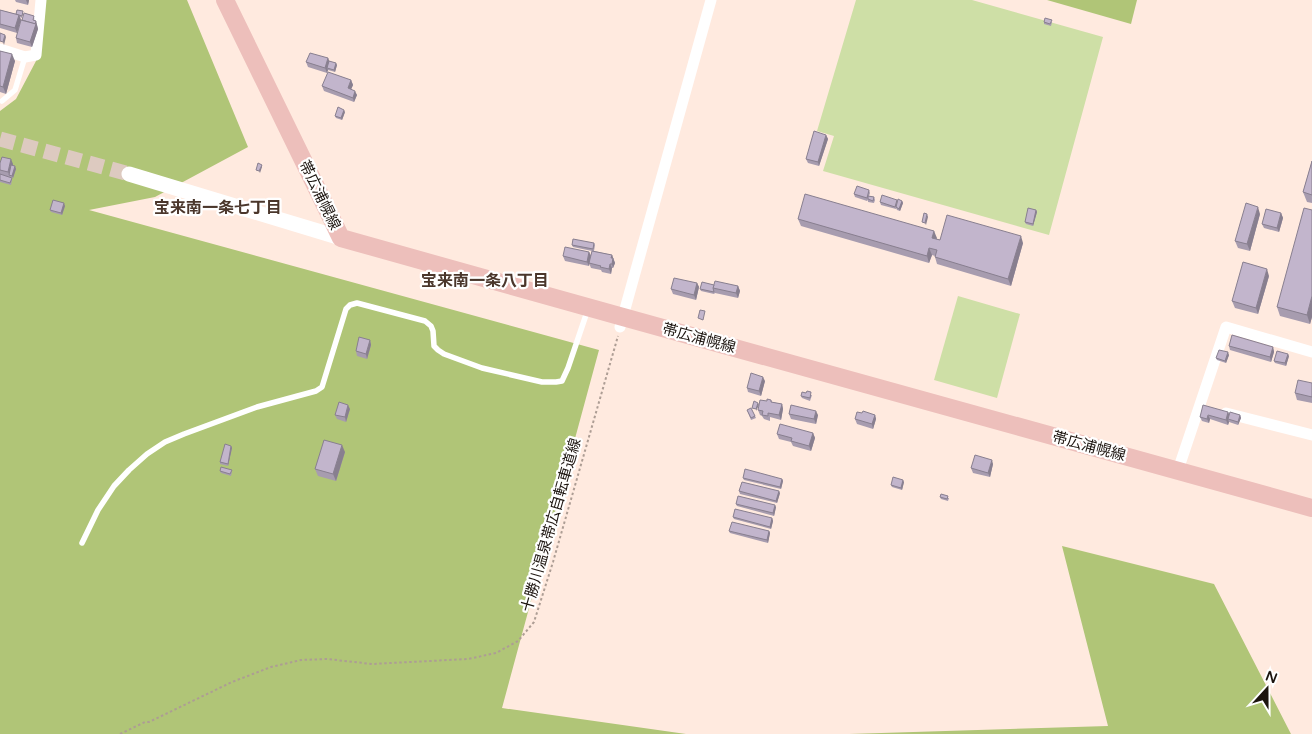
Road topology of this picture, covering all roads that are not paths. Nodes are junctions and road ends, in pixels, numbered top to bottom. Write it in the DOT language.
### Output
graph roads {
  1 [pos="41,0"];
  2 [pos="225,0"];
  3 [pos="711,0"];
  4 [pos="0,49"];
  5 [pos="25,57"];
  6 [pos="2,101"];
  7 [pos="129,174"];
  8 [pos="341,238"];
  9 [pos="589,307"];
  10 [pos="622,322"];
  11 [pos="1312,352"];
  12 [pos="1210,408"];
  13 [pos="1312,435"];
  14 [pos="1178,470"];
  15 [pos="1312,508"];
  16 [pos="82,543"];
  1 -- 5 [label="street"];
  2 -- 8 [label="main road, 帯広浦幌線"];
  3 -- 10 [label="street"];
  4 -- 5 [label="street"];
  5 -- 6 [label="lane"];
  7 -- 8 [label="main road"];
  8 -- 9 [label="main road, 帯広浦幌線"];
  9 -- 10 [label="main road, 帯広浦幌線"];
  9 -- 16 [label="lane"];
  10 -- 14 [label="main road, 帯広浦幌線"];
  11 -- 12 [label="street"];
  12 -- 13 [label="street"];
  12 -- 14 [label="street"];
  14 -- 15 [label="main road, 帯広浦幌線"];
}
